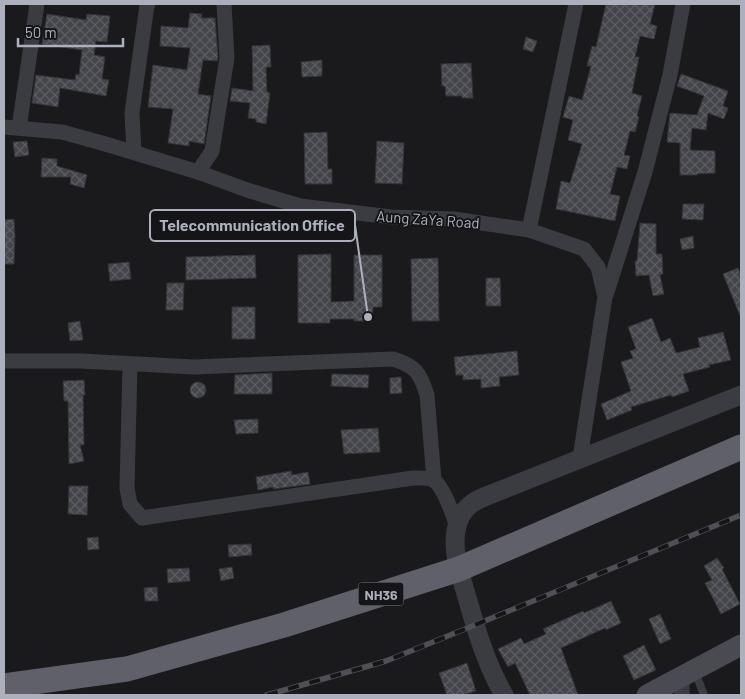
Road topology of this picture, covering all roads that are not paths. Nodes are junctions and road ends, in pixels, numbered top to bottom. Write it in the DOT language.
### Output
graph roads {
  1 [pos="37,4"];
  2 [pos="148,4"];
  3 [pos="224,4"];
  4 [pos="576,4"];
  5 [pos="683,4"];
  6 [pos="11,128"];
  7 [pos="134,152"];
  8 [pos="198,172"];
  9 [pos="529,230"];
  10 [pos="606,297"];
  11 [pos="4,361"];
  12 [pos="130,364"];
  13 [pos="741,395"];
  14 [pos="741,447"];
  15 [pos="580,458"];
  16 [pos="434,480"];
  17 [pos="457,526"];
  18 [pos="459,569"];
  19 [pos="741,645"];
  20 [pos="686,681"];
  21 [pos="4,686"];
  22 [pos="504,695"];
  23 [pos="647,695"];
  24 [pos="704,695"];
  1 -- 6 [label="street"];
  2 -- 7 [label="street"];
  3 -- 8 [label="street"];
  4 -- 9 [label="street"];
  5 -- 10 [label="street"];
  6 -- 7 [label="street, Aung ZaYa Road"];
  7 -- 8 [label="street, Aung ZaYa Road"];
  8 -- 9 [label="street, Aung ZaYa Road"];
  9 -- 10 [label="street, Aung ZaYa Road"];
  10 -- 15 [label="street, Aung ZaYa Road"];
  11 -- 12 [label="street"];
  12 -- 16 [label="street"];
  12 -- 16 [label="street"];
  13 -- 15 [label="street"];
  14 -- 18 [label="highway, NH36"];
  15 -- 17 [label="street"];
  16 -- 17 [label="street"];
  17 -- 18 [label="street"];
  18 -- 21 [label="highway, NH36"];
  18 -- 22 [label="street"];
  19 -- 20 [label="main road"];
  20 -- 23 [label="main road"];
  20 -- 24 [label="lane"];
}
